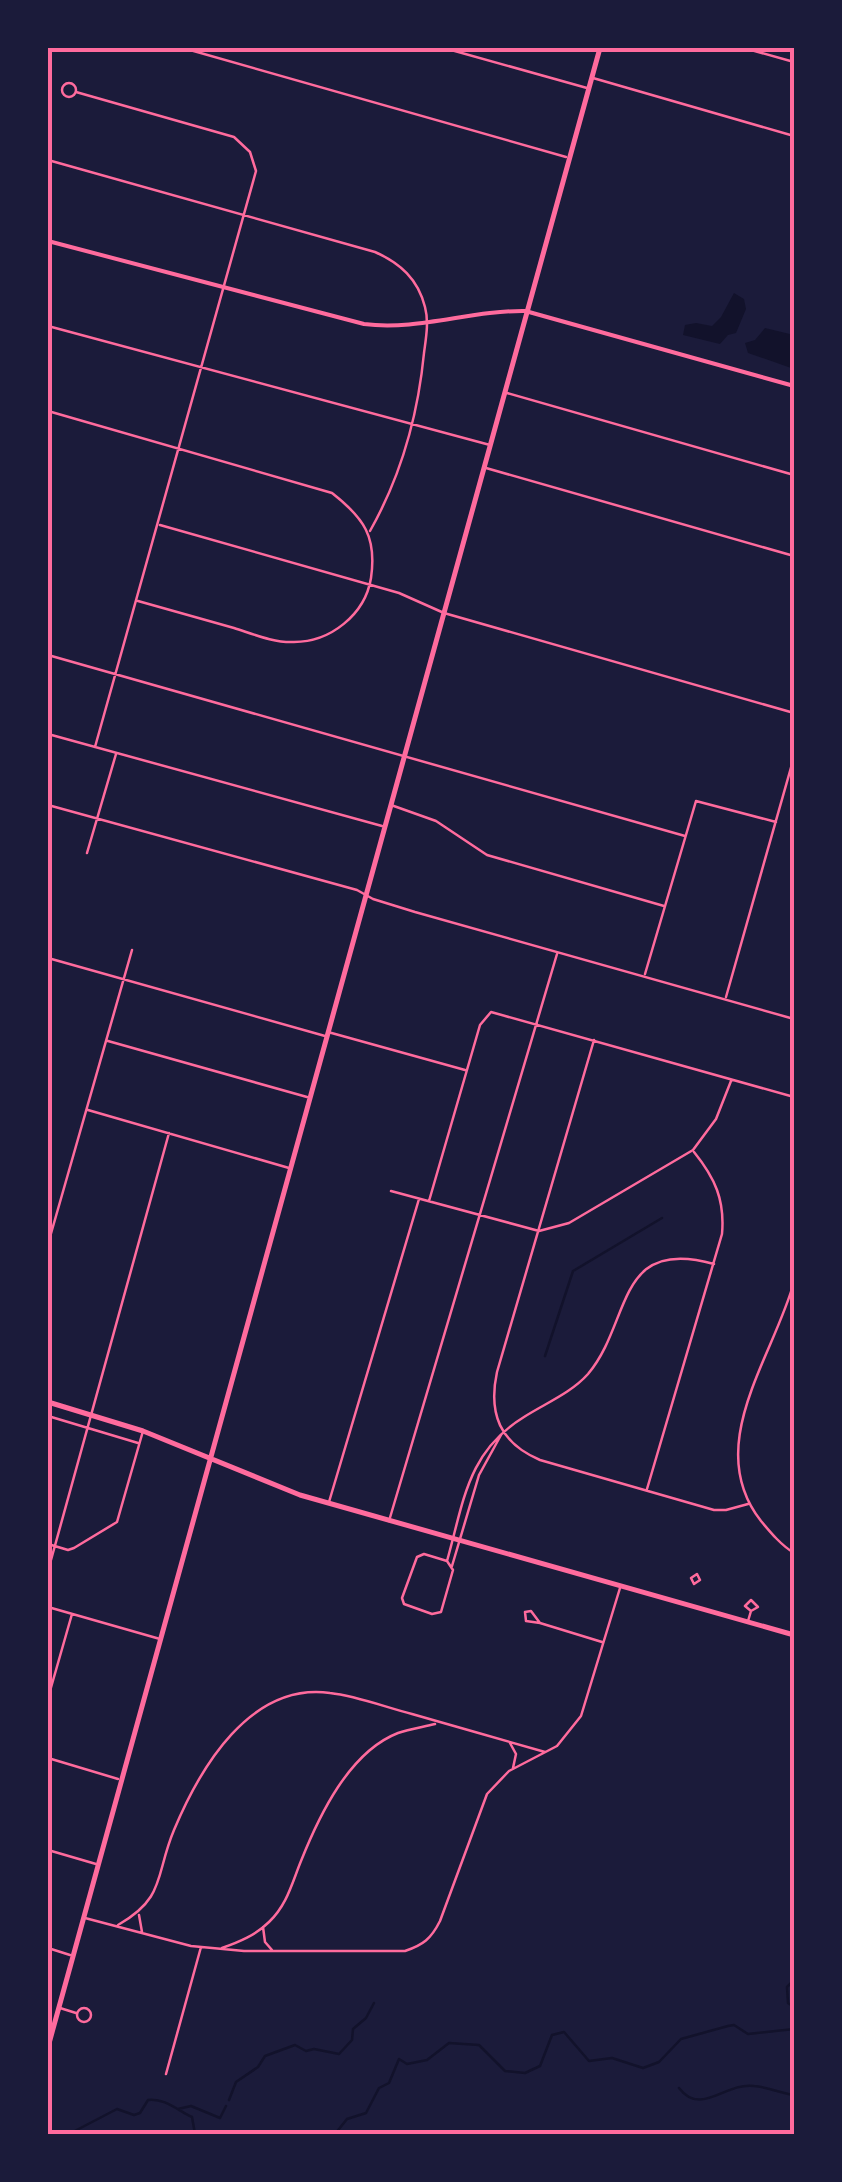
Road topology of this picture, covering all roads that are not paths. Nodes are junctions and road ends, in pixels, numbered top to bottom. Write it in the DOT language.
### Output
graph roads {
  1 [pos="183,48"];
  2 [pos="444,48"];
  3 [pos="600,48"];
  4 [pos="744,48"];
  5 [pos="794,62"];
  6 [pos="592,78"];
  7 [pos="589,88"];
  8 [pos="76,92"];
  9 [pos="794,136"];
  10 [pos="570,158"];
  11 [pos="48,160"];
  12 [pos="244,215"];
  13 [pos="48,241"];
  14 [pos="224,288"];
  15 [pos="528,312"];
  16 [pos="427,323"];
  17 [pos="48,326"];
  18 [pos="202,368"];
  19 [pos="794,386"];
  20 [pos="506,393"];
  21 [pos="48,411"];
  22 [pos="412,424"];
  23 [pos="491,445"];
  24 [pos="180,449"];
  25 [pos="485,467"];
  26 [pos="794,475"];
  27 [pos="158,524"];
  28 [pos="369,532"];
  29 [pos="794,556"];
  30 [pos="370,584"];
  31 [pos="136,600"];
  32 [pos="444,613"];
  33 [pos="48,655"];
  34 [pos="116,674"];
  35 [pos="794,713"];
  36 [pos="48,734"];
  37 [pos="95,747"];
  38 [pos="116,753"];
  39 [pos="404,755"];
  40 [pos="794,757"];
  41 [pos="48,805"];
  42 [pos="390,805"];
  43 [pos="97,818"];
  44 [pos="776,822"];
  45 [pos="384,826"];
  46 [pos="684,836"];
  47 [pos="87,853"];
  48 [pos="365,894"];
  49 [pos="664,906"];
  50 [pos="132,950"];
  51 [pos="558,952"];
  52 [pos="48,958"];
  53 [pos="644,976"];
  54 [pos="124,980"];
  55 [pos="726,998"];
  56 [pos="794,1018"];
  57 [pos="534,1024"];
  58 [pos="326,1034"];
  59 [pos="106,1040"];
  60 [pos="594,1040"];
  61 [pos="467,1071"];
  62 [pos="732,1079"];
  63 [pos="794,1097"];
  64 [pos="308,1098"];
  65 [pos="86,1110"];
  66 [pos="169,1133"];
  67 [pos="692,1150"];
  68 [pos="289,1168"];
  69 [pos="390,1191"];
  70 [pos="419,1199"];
  71 [pos="429,1201"];
  72 [pos="479,1216"];
  73 [pos="539,1231"];
  74 [pos="48,1244"];
  75 [pos="714,1264"];
  76 [pos="794,1282"];
  77 [pos="48,1402"];
  78 [pos="90,1414"];
  79 [pos="48,1416"];
  80 [pos="88,1427"];
  81 [pos="143,1432"];
  82 [pos="501,1433"];
  83 [pos="140,1444"];
  84 [pos="208,1458"];
  85 [pos="647,1491"];
  86 [pos="329,1503"];
  87 [pos="748,1504"];
  88 [pos="389,1521"];
  89 [pos="456,1539"];
  90 [pos="48,1544"];
  91 [pos="54,1546"];
  92 [pos="794,1553"];
  93 [pos="51,1560"];
  94 [pos="447,1560"];
  95 [pos="452,1566"];
  96 [pos="620,1585"];
  97 [pos="48,1607"];
  98 [pos="751,1610"];
  99 [pos="72,1614"];
  100 [pos="748,1622"];
  101 [pos="540,1623"];
  102 [pos="794,1635"];
  103 [pos="160,1639"];
  104 [pos="603,1642"];
  105 [pos="50,1679"];
  106 [pos="48,1698"];
  107 [pos="440,1722"];
  108 [pos="509,1742"];
  109 [pos="545,1752"];
  110 [pos="48,1758"];
  111 [pos="512,1770"];
  112 [pos="121,1780"];
  113 [pos="48,1850"];
  114 [pos="98,1864"];
  115 [pos="139,1914"];
  116 [pos="84,1918"];
  117 [pos="117,1926"];
  118 [pos="263,1927"];
  119 [pos="143,1933"];
  120 [pos="201,1947"];
  121 [pos="48,1948"];
  122 [pos="220,1948"];
  123 [pos="273,1951"];
  124 [pos="73,1956"];
  125 [pos="58,2008"];
  126 [pos="78,2013"];
  127 [pos="48,2046"];
  128 [pos="166,2074"];
  1 -- 10 [label="street"];
  2 -- 7 [label="street"];
  3 -- 6 [label="main road"];
  4 -- 5 [label="street"];
  6 -- 7 [label="main road"];
  6 -- 9 [label="street"];
  7 -- 10 [label="main road"];
  8 -- 12 [label="street"];
  10 -- 15 [label="main road"];
  11 -- 12 [label="street"];
  12 -- 14 [label="street"];
  12 -- 16 [label="street"];
  13 -- 14 [label="street"];
  14 -- 16 [label="street"];
  14 -- 18 [label="street"];
  15 -- 16 [label="street"];
  15 -- 19 [label="street"];
  15 -- 20 [label="main road"];
  16 -- 22 [label="street"];
  17 -- 18 [label="street"];
  18 -- 22 [label="street"];
  18 -- 24 [label="street"];
  20 -- 23 [label="main road"];
  20 -- 26 [label="street"];
  21 -- 24 [label="street"];
  22 -- 23 [label="street"];
  22 -- 28 [label="street"];
  23 -- 25 [label="main road"];
  24 -- 27 [label="street"];
  24 -- 28 [label="street"];
  25 -- 29 [label="street"];
  25 -- 32 [label="main road"];
  27 -- 30 [label="street"];
  27 -- 31 [label="street"];
  28 -- 30 [label="street"];
  30 -- 31 [label="street"];
  30 -- 32 [label="street"];
  31 -- 34 [label="street"];
  32 -- 35 [label="street"];
  32 -- 39 [label="main road"];
  33 -- 34 [label="street"];
  34 -- 37 [label="street"];
  34 -- 39 [label="street"];
  36 -- 37 [label="street"];
  37 -- 38 [label="street"];
  38 -- 43 [label="street"];
  38 -- 45 [label="street"];
  39 -- 42 [label="main road"];
  39 -- 46 [label="street"];
  40 -- 44 [label="street"];
  41 -- 43 [label="street"];
  42 -- 45 [label="main road"];
  42 -- 49 [label="street"];
  43 -- 47 [label="street"];
  43 -- 48 [label="street"];
  44 -- 46 [label="street"];
  44 -- 55 [label="street"];
  45 -- 48 [label="main road"];
  46 -- 49 [label="street"];
  48 -- 51 [label="street"];
  48 -- 58 [label="main road"];
  49 -- 53 [label="street"];
  50 -- 54 [label="street"];
  51 -- 53 [label="street"];
  51 -- 57 [label="street"];
  52 -- 54 [label="street"];
  53 -- 55 [label="street"];
  54 -- 58 [label="street"];
  54 -- 59 [label="street"];
  55 -- 56 [label="street"];
  57 -- 60 [label="street"];
  57 -- 61 [label="street"];
  57 -- 72 [label="street"];
  58 -- 61 [label="street"];
  58 -- 64 [label="main road"];
  59 -- 64 [label="street"];
  59 -- 65 [label="street"];
  60 -- 62 [label="street"];
  60 -- 73 [label="street"];
  61 -- 71 [label="street"];
  62 -- 63 [label="street"];
  62 -- 67 [label="street"];
  64 -- 68 [label="main road"];
  65 -- 66 [label="street"];
  65 -- 74 [label="street"];
  66 -- 68 [label="street"];
  66 -- 78 [label="street"];
  67 -- 73 [label="street"];
  67 -- 75 [label="street"];
  68 -- 84 [label="main road"];
  69 -- 70 [label="street"];
  70 -- 71 [label="street"];
  70 -- 86 [label="street"];
  71 -- 72 [label="street"];
  72 -- 73 [label="street"];
  72 -- 88 [label="street"];
  73 -- 82 [label="street"];
  75 -- 82 [label="street"];
  75 -- 85 [label="street"];
  76 -- 87 [label="street"];
  77 -- 78 [label="main road"];
  78 -- 80 [label="street"];
  78 -- 81 [label="main road"];
  79 -- 80 [label="street"];
  80 -- 83 [label="street"];
  80 -- 91 [label="street"];
  81 -- 83 [label="street"];
  81 -- 84 [label="main road"];
  82 -- 85 [label="street"];
  82 -- 89 [label="street"];
  83 -- 91 [label="street"];
  84 -- 86 [label="main road"];
  84 -- 103 [label="main road"];
  85 -- 87 [label="street"];
  86 -- 88 [label="main road"];
  87 -- 92 [label="street"];
  88 -- 89 [label="main road"];
  89 -- 94 [label="street"];
  89 -- 95 [label="street"];
  89 -- 96 [label="main road"];
  90 -- 91 [label="street"];
  91 -- 93 [label="street"];
  94 -- 95 [label="street"];
  94 -- 95 [label="street"];
  96 -- 100 [label="main road"];
  96 -- 104 [label="street"];
  97 -- 99 [label="street"];
  98 -- 100 [label="street"];
  99 -- 103 [label="street"];
  99 -- 105 [label="street"];
  100 -- 102 [label="main road"];
  101 -- 104 [label="street"];
  103 -- 112 [label="main road"];
  104 -- 109 [label="street"];
  105 -- 106 [label="street"];
  107 -- 108 [label="street"];
  107 -- 115 [label="street"];
  107 -- 118 [label="street"];
  108 -- 109 [label="street"];
  108 -- 111 [label="street"];
  109 -- 111 [label="street"];
  110 -- 112 [label="street"];
  111 -- 123 [label="street"];
  112 -- 114 [label="main road"];
  113 -- 114 [label="street"];
  114 -- 116 [label="main road"];
  115 -- 117 [label="street"];
  115 -- 119 [label="street"];
  116 -- 117 [label="street"];
  116 -- 124 [label="main road"];
  117 -- 119 [label="street"];
  118 -- 122 [label="street"];
  118 -- 123 [label="street"];
  119 -- 120 [label="street"];
  120 -- 122 [label="street"];
  120 -- 128 [label="street"];
  121 -- 124 [label="street"];
  122 -- 123 [label="street"];
  124 -- 125 [label="main road"];
  125 -- 126 [label="street"];
  125 -- 127 [label="main road"];
}
